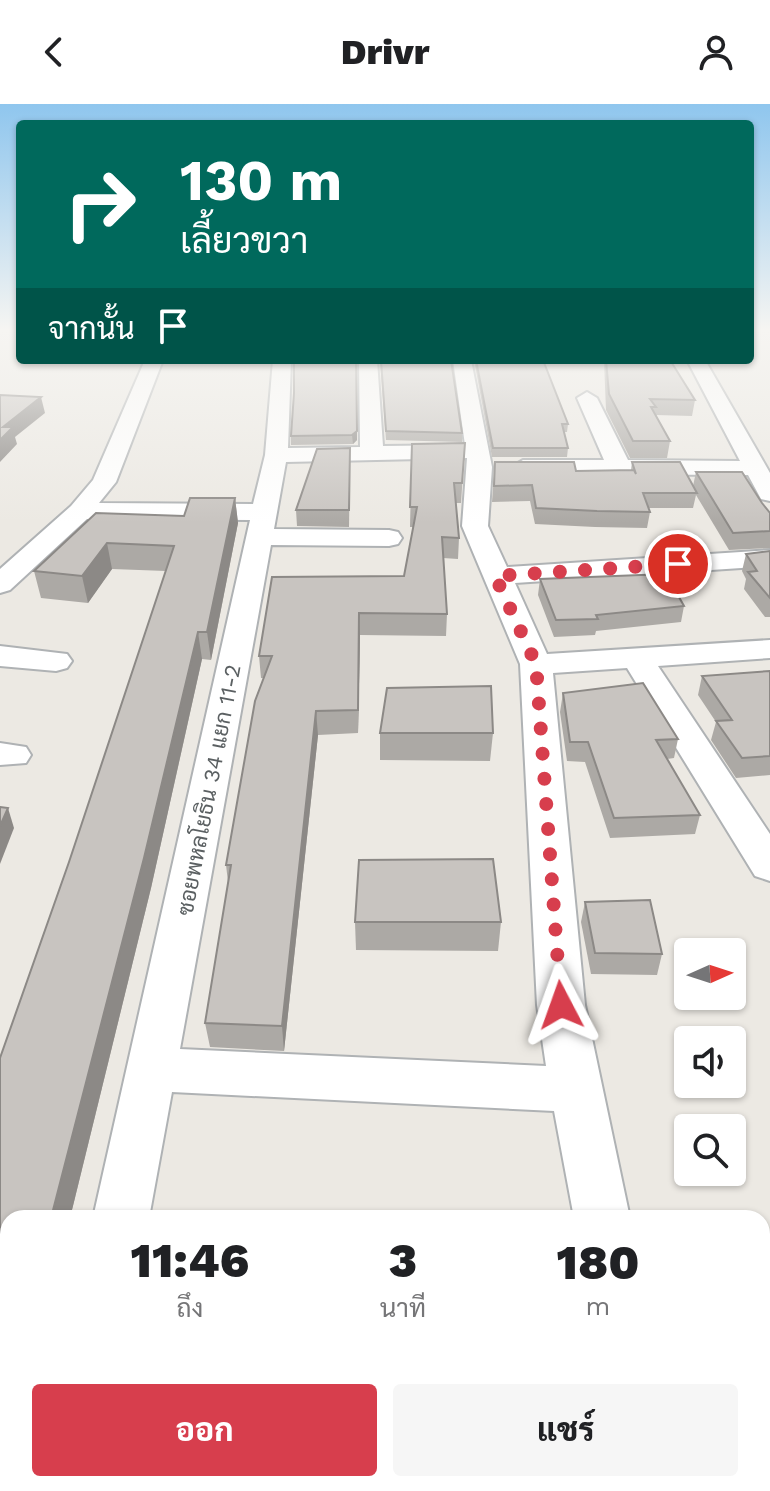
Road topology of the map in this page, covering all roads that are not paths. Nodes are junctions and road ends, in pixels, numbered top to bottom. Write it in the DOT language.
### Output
graph roads {
  1 [pos="140,394"];
  2 [pos="280,394"];
  3 [pos="369,394"];
  4 [pos="467,394"];
  5 [pos="714,394"];
  6 [pos="587,398"];
  7 [pos="372,453"];
  8 [pos="276,455"];
  9 [pos="477,459"];
  10 [pos="619,467"];
  11 [pos="755,468"];
  12 [pos="770,494"];
  13 [pos="80,511"];
  14 [pos="262,524"];
  15 [pos="389,538"];
  16 [pos="770,558"];
  17 [pos="495,576"];
  18 [pos="0,584"];
  19 [pos="770,649"];
  20 [pos="0,656"];
  21 [pos="636,656"];
  22 [pos="56,661"];
  23 [pos="536,664"];
  24 [pos="770,866"];
  25 [pos="153,1069"];
  26 [pos="575,1090"];
  27 [pos="123,1210"];
  28 [pos="600,1210"];
  1 -- 13 [label="street"];
  2 -- 8 [label="street, ซอยพหลโยธิน 34 แยก 11-2"];
  3 -- 7 [label="street"];
  4 -- 9 [label="street"];
  5 -- 11 [label="street"];
  6 -- 10 [label="street"];
  7 -- 8 [label="street"];
  7 -- 9 [label="street"];
  8 -- 14 [label="street, ซอยพหลโยธิน 34 แยก 11-2"];
  9 -- 10 [label="street"];
  9 -- 17 [label="street"];
  10 -- 11 [label="street"];
  11 -- 12 [label="street"];
  13 -- 14 [label="street"];
  13 -- 18 [label="street"];
  14 -- 15 [label="street"];
  14 -- 25 [label="street, ซอยพหลโยธิน 34 แยก 11-2"];
  16 -- 17 [label="street"];
  17 -- 23 [label="street"];
  19 -- 21 [label="street"];
  20 -- 22 [label="street"];
  21 -- 23 [label="street"];
  21 -- 24 [label="street"];
  23 -- 26 [label="street"];
  25 -- 26 [label="street"];
  25 -- 27 [label="street, ซอยพหลโยธิน 34 แยก 11-2"];
  26 -- 28 [label="street"];
}
